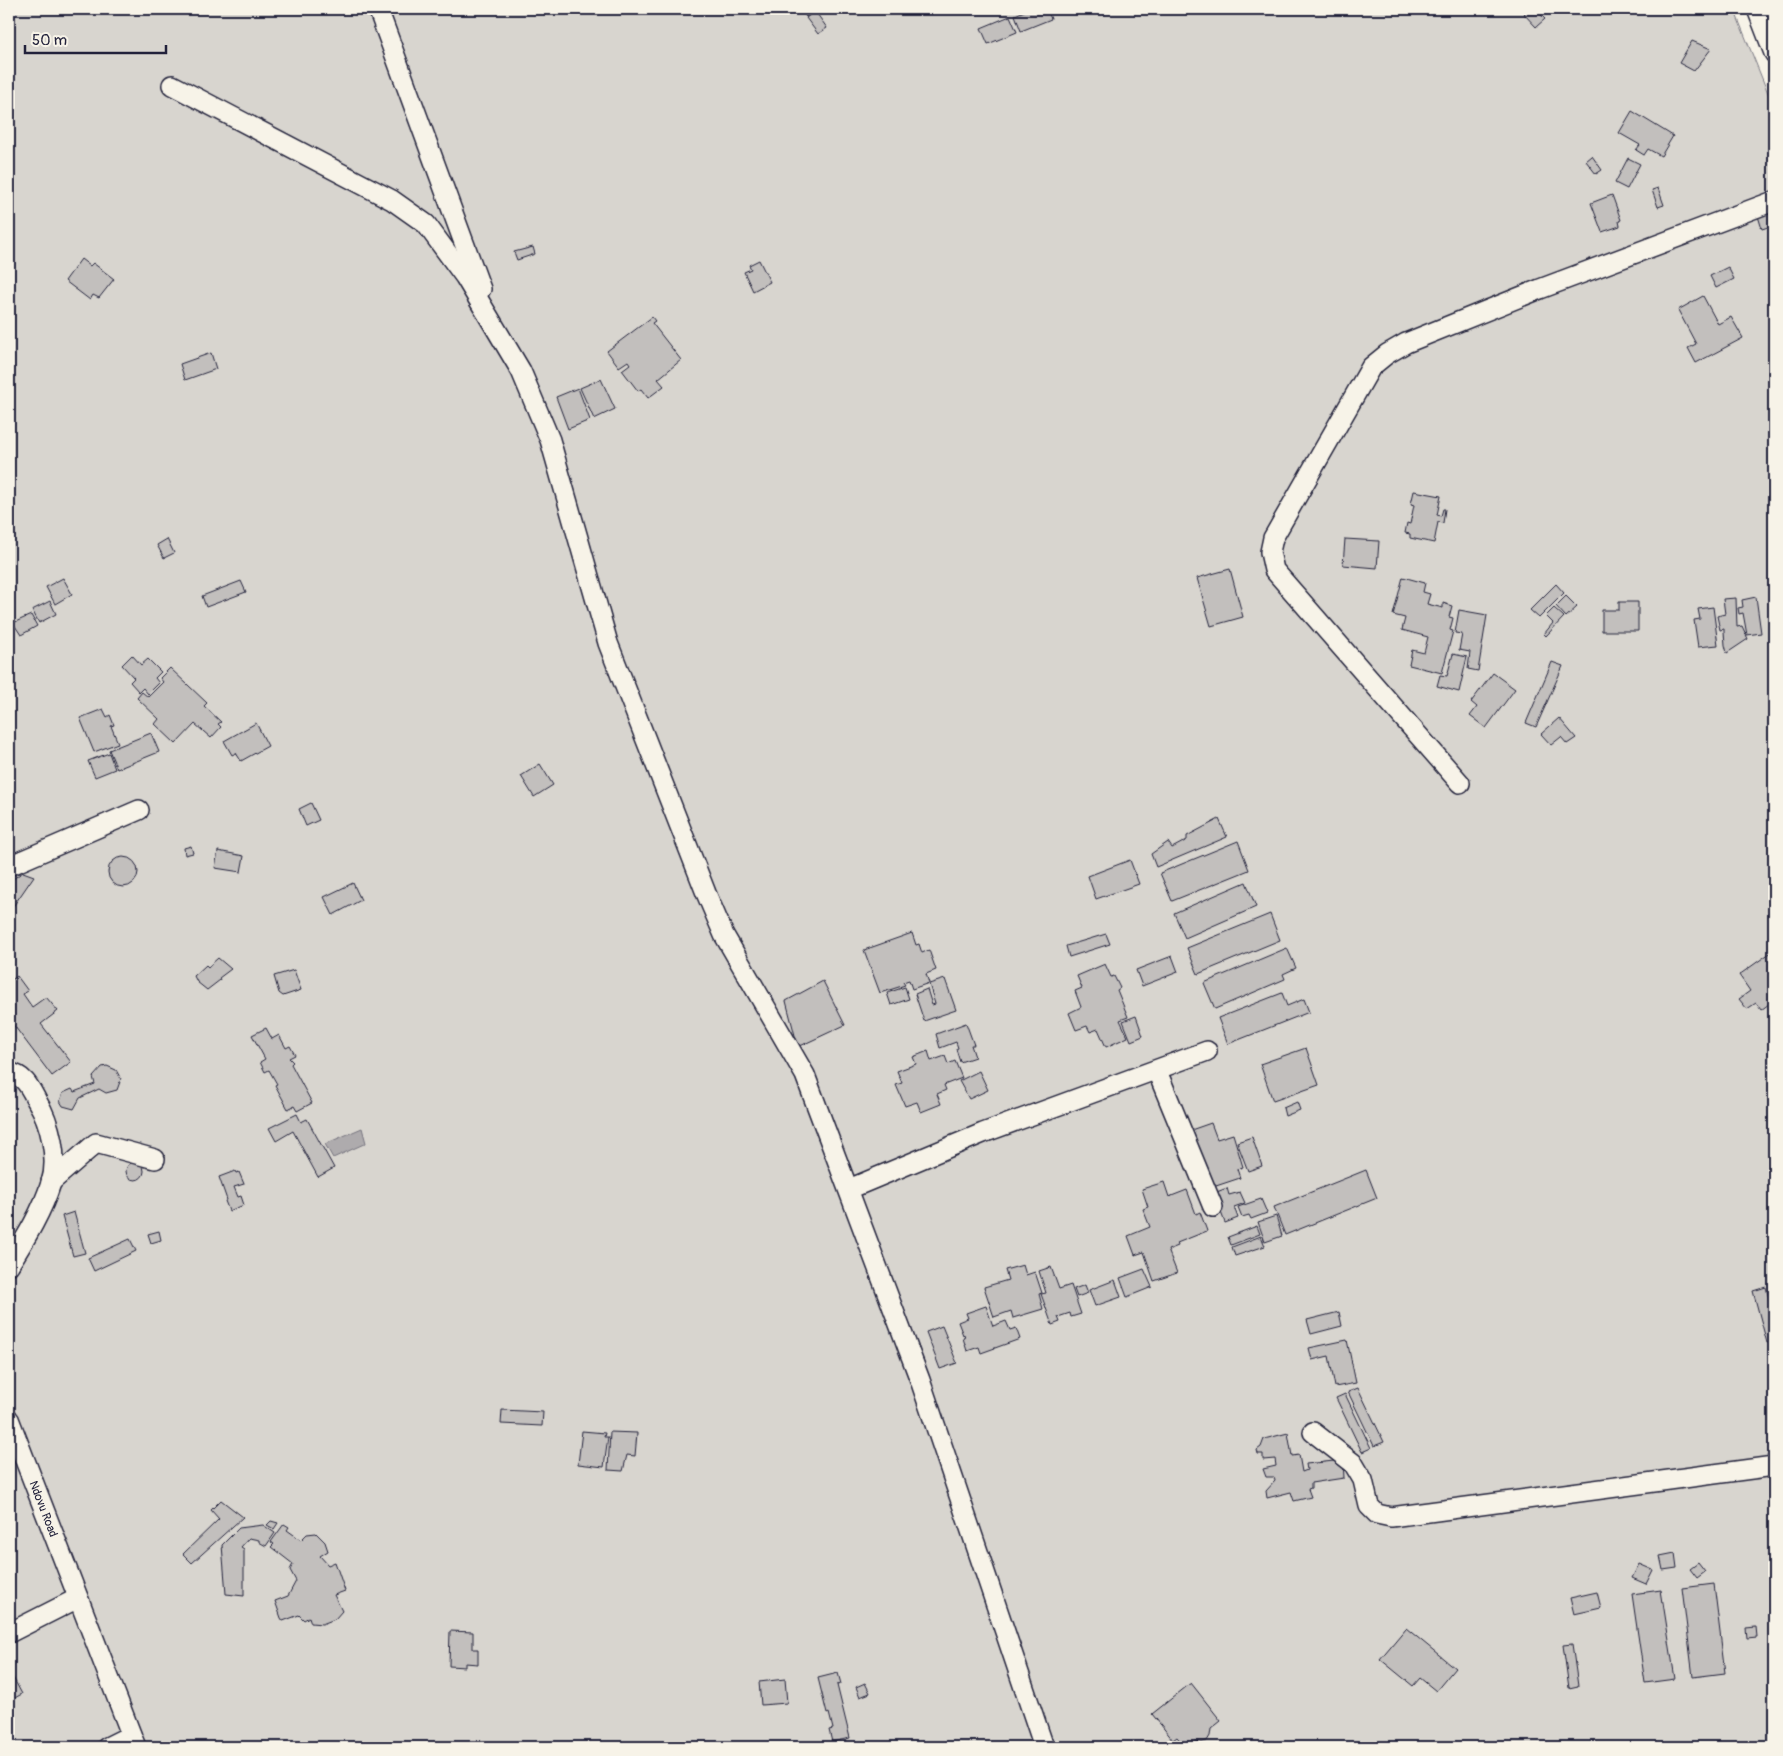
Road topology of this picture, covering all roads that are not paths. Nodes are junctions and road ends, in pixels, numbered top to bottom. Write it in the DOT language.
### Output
graph roads {
  1 [pos="378,9"];
  2 [pos="1757,9"];
  3 [pos="1774,53"];
  4 [pos="172,85"];
  5 [pos="1774,201"];
  6 [pos="497,331"];
  7 [pos="1460,783"];
  8 [pos="139,810"];
  9 [pos="9,866"];
  10 [pos="1208,1051"];
  11 [pos="1157,1071"];
  12 [pos="9,1073"];
  13 [pos="155,1159"];
  14 [pos="51,1182"];
  15 [pos="849,1189"];
  16 [pos="1213,1207"];
  17 [pos="9,1265"];
  18 [pos="9,1419"];
  19 [pos="1313,1432"];
  20 [pos="1774,1466"];
  21 [pos="78,1598"];
  22 [pos="9,1633"];
  23 [pos="133,1741"];
  24 [pos="107,1747"];
  25 [pos="1044,1747"];
  1 -- 6 [label="street"];
  2 -- 3 [label="street"];
  4 -- 6 [label="street"];
  5 -- 7 [label="street"];
  6 -- 15 [label="street"];
  8 -- 9 [label="street"];
  10 -- 11 [label="street"];
  11 -- 15 [label="street"];
  11 -- 16 [label="street"];
  12 -- 14 [label="street"];
  13 -- 14 [label="street"];
  14 -- 17 [label="street"];
  15 -- 25 [label="street"];
  18 -- 21 [label="street, Ndovu Road"];
  19 -- 20 [label="street"];
  21 -- 22 [label="street"];
  21 -- 23 [label="street, Ndovu Road"];
  23 -- 24 [label="street"];
}
